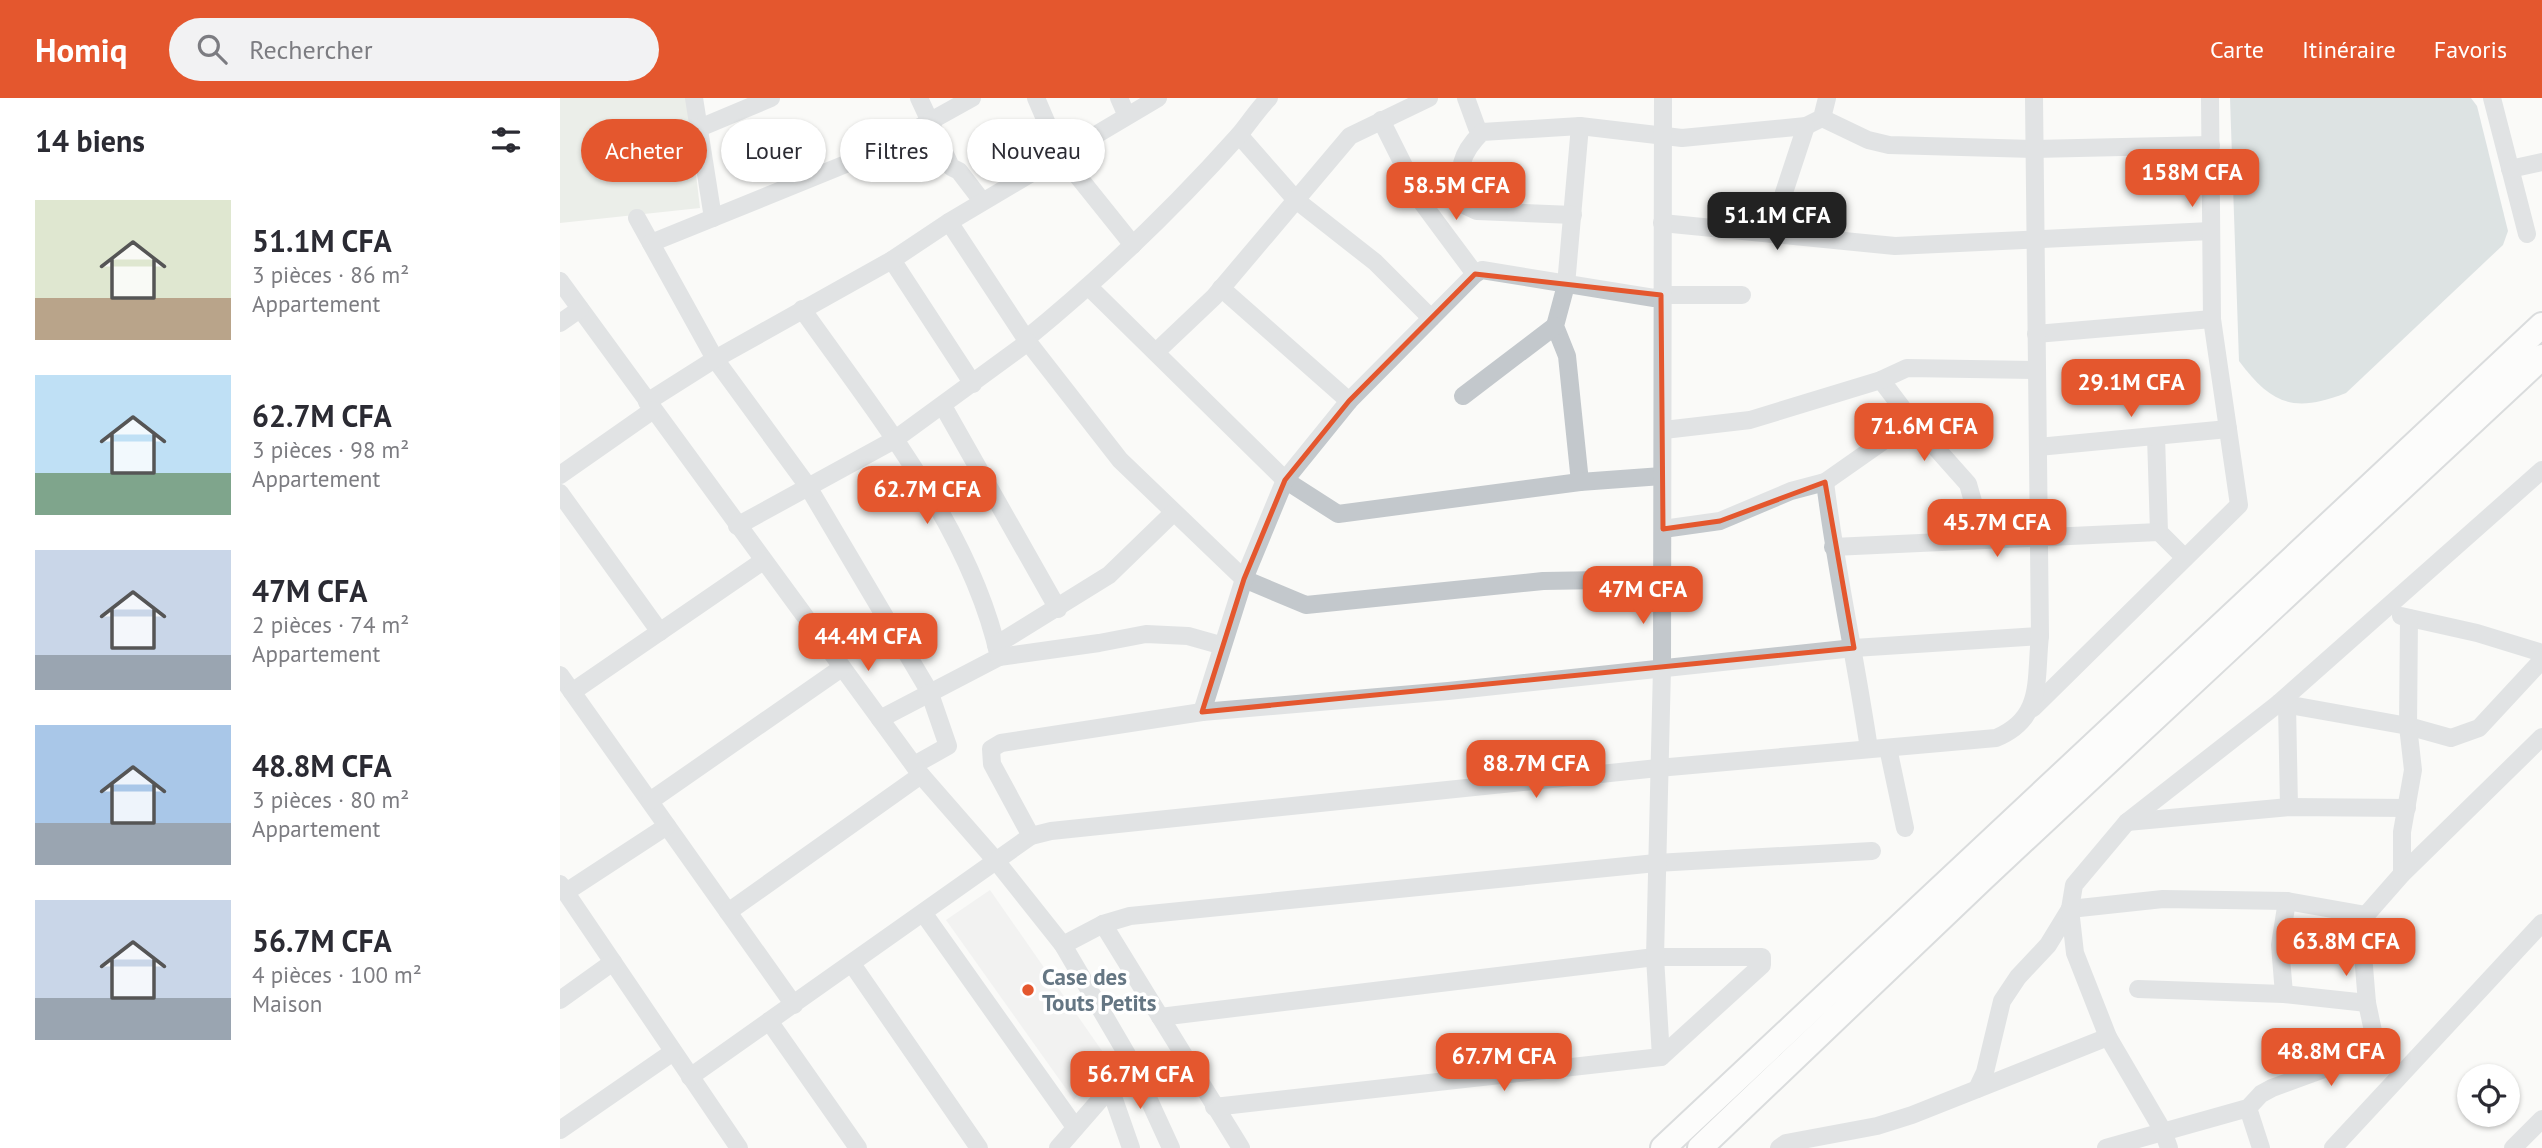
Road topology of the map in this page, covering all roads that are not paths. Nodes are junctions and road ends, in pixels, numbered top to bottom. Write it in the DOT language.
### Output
graph roads {
  1 [pos="694,98"];
  2 [pos="771,98"];
  3 [pos="919,98"];
  4 [pos="972,98"];
  5 [pos="1036,98"];
  6 [pos="1158,98"];
  7 [pos="1269,98"];
  8 [pos="1429,98"];
  9 [pos="1466,98"];
  10 [pos="1663,98"];
  11 [pos="1827,98"];
  12 [pos="2034,98"];
  13 [pos="2210,98"];
  14 [pos="2492,98"];
  15 [pos="1123,106"];
  16 [pos="1252,106"];
  17 [pos="696,119"];
  18 [pos="928,119"];
  19 [pos="934,119"];
  20 [pos="1045,119"];
  21 [pos="1105,120"];
  22 [pos="1381,120"];
  23 [pos="1814,122"];
  24 [pos="707,125"];
  25 [pos="1580,126"];
  26 [pos="1482,132"];
  27 [pos="1239,135"];
  28 [pos="1663,136"];
  29 [pos="2211,145"];
  30 [pos="2034,149"];
  31 [pos="2542,162"];
  32 [pos="840,166"];
  33 [pos="953,168"];
  34 [pos="2510,169"];
  35 [pos="707,182"];
  36 [pos="1013,182"];
  37 [pos="1082,182"];
  38 [pos="1296,200"];
  39 [pos="982,201"];
  40 [pos="1573,215"];
  41 [pos="637,218"];
  42 [pos="713,218"];
  43 [pos="948,222"];
  44 [pos="1662,223"];
  45 [pos="2211,231"];
  46 [pos="1771,232"];
  47 [pos="2527,234"];
  48 [pos="2035,241"];
  49 [pos="651,243"];
  50 [pos="1133,245"];
  51 [pos="892,260"];
  52 [pos="1475,274"];
  53 [pos="560,281"];
  54 [pos="1566,285"];
  55 [pos="1089,287"];
  56 [pos="1221,288"];
  57 [pos="1661,295"];
  58 [pos="1742,295"];
  59 [pos="580,309"];
  60 [pos="802,309"];
  61 [pos="1431,318"];
  62 [pos="2212,319"];
  63 [pos="560,323"];
  64 [pos="2542,325"];
  65 [pos="1555,326"];
  66 [pos="2036,334"];
  67 [pos="1027,341"];
  68 [pos="1156,352"];
  69 [pos="2542,357"];
  70 [pos="715,359"];
  71 [pos="2037,370"];
  72 [pos="1881,380"];
  73 [pos="973,384"];
  74 [pos="1463,396"];
  75 [pos="1349,401"];
  76 [pos="650,406"];
  77 [pos="943,406"];
  78 [pos="1912,421"];
  79 [pos="2228,429"];
  80 [pos="1664,430"];
  81 [pos="2156,436"];
  82 [pos="894,440"];
  83 [pos="2038,447"];
  84 [pos="2542,470"];
  85 [pos="560,475"];
  86 [pos="1662,476"];
  87 [pos="1285,480"];
  88 [pos="1580,482"];
  89 [pos="1825,482"];
  90 [pos="807,485"];
  91 [pos="560,493"];
  92 [pos="1173,513"];
  93 [pos="737,526"];
  94 [pos="1662,529"];
  95 [pos="2159,532"];
  96 [pos="2038,538"];
  97 [pos="1984,540"];
  98 [pos="1833,547"];
  99 [pos="2185,558"];
  100 [pos="762,561"];
  101 [pos="1244,579"];
  102 [pos="1663,579"];
  103 [pos="1058,609"];
  104 [pos="2383,613"];
  105 [pos="2409,618"];
  106 [pos="660,632"];
  107 [pos="2040,636"];
  108 [pos="1220,645"];
  109 [pos="1854,648"];
  110 [pos="998,651"];
  111 [pos="2542,653"];
  112 [pos="2542,660"];
  113 [pos="1662,668"];
  114 [pos="840,669"];
  115 [pos="560,675"];
  116 [pos="929,691"];
  117 [pos="572,692"];
  118 [pos="2283,703"];
  119 [pos="2033,708"];
  120 [pos="1202,712"];
  121 [pos="880,719"];
  122 [pos="2408,726"];
  123 [pos="2542,737"];
  124 [pos="1888,748"];
  125 [pos="1870,749"];
  126 [pos="1658,768"];
  127 [pos="917,770"];
  128 [pos="650,801"];
  129 [pos="2289,807"];
  130 [pos="2407,808"];
  131 [pos="2127,822"];
  132 [pos="667,826"];
  133 [pos="1905,828"];
  134 [pos="1031,836"];
  135 [pos="1872,851"];
  136 [pos="998,862"];
  137 [pos="1656,863"];
  138 [pos="2402,874"];
  139 [pos="563,888"];
  140 [pos="2287,901"];
  141 [pos="2070,909"];
  142 [pos="728,912"];
  143 [pos="924,914"];
  144 [pos="2366,915"];
  145 [pos="2542,923"];
  146 [pos="1103,924"];
  147 [pos="1063,945"];
  148 [pos="1655,957"];
  149 [pos="613,962"];
  150 [pos="852,964"];
  151 [pos="2138,989"];
  152 [pos="2284,994"];
  153 [pos="560,1000"];
  154 [pos="2367,1003"];
  155 [pos="793,1005"];
  156 [pos="1160,1017"];
  157 [pos="769,1021"];
  158 [pos="2108,1037"];
  159 [pos="673,1052"];
  160 [pos="1661,1057"];
  161 [pos="1132,1063"];
  162 [pos="690,1077"];
  163 [pos="1110,1088"];
  164 [pos="1977,1089"];
  165 [pos="1214,1107"];
  166 [pos="2248,1108"];
  167 [pos="2542,1119"];
  168 [pos="1074,1127"];
  169 [pos="560,1130"];
  170 [pos="2166,1140"];
  171 [pos="731,1145"];
  172 [pos="858,1148"];
  173 [pos="979,1148"];
  174 [pos="1058,1148"];
  175 [pos="1131,1148"];
  176 [pos="1171,1148"];
  177 [pos="1241,1148"];
  178 [pos="1663,1148"];
  179 [pos="1700,1148"];
  180 [pos="1779,1148"];
  181 [pos="2106,1148"];
  182 [pos="2261,1148"];
  183 [pos="2333,1148"];
  184 [pos="2513,1148"];
  1 -- 17 [label="street"];
  2 -- 24 [label="street"];
  3 -- 18 [label="street"];
  4 -- 19 [label="street"];
  5 -- 20 [label="street"];
  6 -- 15 [label="street"];
  7 -- 16 [label="street"];
  8 -- 22 [label="street"];
  9 -- 26 [label="street"];
  10 -- 28 [label="street"];
  11 -- 23 [label="street"];
  12 -- 30 [label="street"];
  13 -- 29 [label="street"];
  14 -- 34 [label="street"];
  15 -- 21 [label="street"];
  16 -- 27 [label="street"];
  22 -- 38 [label="street"];
  22 -- 52 [label="street"];
  23 -- 28 [label="street"];
  23 -- 30 [label="street"];
  23 -- 46 [label="street"];
  25 -- 26 [label="street"];
  25 -- 28 [label="street"];
  25 -- 40 [label="street"];
  26 -- 40 [label="street"];
  27 -- 38 [label="street"];
  27 -- 50 [label="street"];
  28 -- 44 [label="street"];
  29 -- 30 [label="street"];
  29 -- 45 [label="street"];
  30 -- 48 [label="street"];
  31 -- 34 [label="street"];
  32 -- 42 [label="street"];
  33 -- 39 [label="street"];
  34 -- 47 [label="street"];
  35 -- 42 [label="street"];
  36 -- 39 [label="street"];
  37 -- 50 [label="street"];
  38 -- 56 [label="street"];
  38 -- 61 [label="street"];
  39 -- 43 [label="street"];
  40 -- 54 [label="street"];
  41 -- 49 [label="street"];
  42 -- 49 [label="street"];
  43 -- 51 [label="street"];
  43 -- 67 [label="street"];
  44 -- 46 [label="street"];
  44 -- 57 [label="street"];
  45 -- 48 [label="street"];
  45 -- 62 [label="street"];
  46 -- 48 [label="street"];
  48 -- 66 [label="street"];
  49 -- 70 [label="street"];
  50 -- 55 [label="street"];
  51 -- 60 [label="street"];
  51 -- 73 [label="street"];
  52 -- 54 [label="street"];
  52 -- 61 [label="street"];
  53 -- 59 [label="street"];
  54 -- 57 [label="street"];
  54 -- 65 [label="street"];
  55 -- 67 [label="street"];
  55 -- 68 [label="street"];
  56 -- 68 [label="street"];
  56 -- 75 [label="street"];
  57 -- 58 [label="street"];
  57 -- 80 [label="street"];
  59 -- 63 [label="street"];
  59 -- 76 [label="street"];
  60 -- 70 [label="street"];
  60 -- 82 [label="street"];
  61 -- 75 [label="street"];
  62 -- 66 [label="street"];
  62 -- 79 [label="street"];
  64 -- 178 [label="highway"];
  65 -- 74 [label="street"];
  65 -- 88 [label="street"];
  66 -- 71 [label="street"];
  67 -- 73 [label="street"];
  67 -- 92 [label="street"];
  68 -- 87 [label="street"];
  69 -- 179 [label="highway"];
  70 -- 76 [label="street"];
  70 -- 90 [label="street"];
  71 -- 72 [label="street"];
  71 -- 83 [label="street"];
  72 -- 78 [label="street"];
  72 -- 80 [label="street"];
  73 -- 77 [label="street"];
  75 -- 87 [label="street"];
  76 -- 85 [label="street"];
  76 -- 93 [label="street"];
  77 -- 82 [label="street"];
  77 -- 103 [label="street"];
  78 -- 89 [label="street"];
  78 -- 97 [label="street"];
  79 -- 81 [label="street"];
  79 -- 99 [label="street"];
  80 -- 86 [label="street"];
  81 -- 83 [label="street"];
  81 -- 95 [label="street"];
  82 -- 90 [label="street"];
  82 -- 110 [label="street"];
  83 -- 96 [label="street"];
  84 -- 104 [label="street"];
  86 -- 88 [label="street"];
  86 -- 94 [label="street"];
  87 -- 88 [label="street"];
  87 -- 101 [label="street"];
  89 -- 94 [label="street"];
  89 -- 98 [label="street"];
  90 -- 93 [label="street"];
  90 -- 116 [label="street"];
  91 -- 106 [label="street"];
  92 -- 101 [label="street"];
  92 -- 103 [label="street"];
  93 -- 100 [label="street"];
  94 -- 102 [label="street"];
  95 -- 96 [label="street"];
  95 -- 99 [label="street"];
  96 -- 97 [label="street"];
  96 -- 107 [label="street"];
  97 -- 98 [label="street"];
  98 -- 109 [label="street"];
  99 -- 119 [label="street"];
  100 -- 106 [label="street"];
  100 -- 114 [label="street"];
  101 -- 102 [label="street"];
  101 -- 108 [label="street"];
  102 -- 113 [label="street"];
  103 -- 110 [label="street"];
  104 -- 105 [label="street"];
  104 -- 118 [label="street"];
  105 -- 111 [label="street"];
  105 -- 122 [label="street"];
  106 -- 117 [label="street"];
  107 -- 109 [label="street"];
  107 -- 119 [label="street"];
  108 -- 110 [label="street"];
  108 -- 120 [label="street"];
  109 -- 113 [label="street"];
  109 -- 125 [label="street"];
  110 -- 116 [label="street"];
  112 -- 122 [label="street"];
  113 -- 120 [label="street"];
  113 -- 126 [label="street"];
  114 -- 121 [label="street"];
  114 -- 128 [label="street"];
  115 -- 117 [label="street"];
  116 -- 121 [label="street"];
  116 -- 127 [label="street"];
  117 -- 128 [label="street"];
  118 -- 122 [label="street"];
  118 -- 129 [label="street"];
  118 -- 131 [label="street"];
  119 -- 124 [label="street"];
  120 -- 134 [label="street"];
  121 -- 127 [label="street"];
  122 -- 130 [label="street"];
  123 -- 138 [label="street"];
  124 -- 125 [label="street"];
  124 -- 133 [label="street"];
  125 -- 126 [label="street"];
  126 -- 134 [label="street"];
  126 -- 137 [label="street"];
  127 -- 136 [label="street"];
  127 -- 142 [label="street"];
  128 -- 132 [label="street"];
  129 -- 130 [label="street"];
  129 -- 131 [label="street"];
  130 -- 138 [label="street"];
  131 -- 141 [label="street"];
  132 -- 139 [label="street"];
  132 -- 142 [label="street"];
  134 -- 136 [label="street"];
  135 -- 137 [label="street"];
  136 -- 143 [label="street"];
  136 -- 147 [label="street"];
  137 -- 146 [label="street"];
  137 -- 148 [label="street"];
  138 -- 144 [label="street"];
  139 -- 149 [label="street"];
  140 -- 141 [label="street"];
  140 -- 144 [label="street"];
  140 -- 152 [label="street"];
  141 -- 158 [label="street"];
  141 -- 164 [label="street"];
  142 -- 155 [label="street"];
  143 -- 150 [label="street"];
  143 -- 168 [label="street"];
  144 -- 154 [label="street"];
  145 -- 183 [label="street"];
  146 -- 147 [label="street"];
  146 -- 156 [label="street"];
  147 -- 161 [label="street"];
  148 -- 156 [label="street"];
  148 -- 160 [label="street"];
  148 -- 160 [label="street"];
  149 -- 153 [label="street"];
  149 -- 159 [label="street"];
  150 -- 155 [label="street"];
  150 -- 173 [label="street"];
  151 -- 152 [label="street"];
  152 -- 154 [label="street"];
  154 -- 166 [label="street"];
  155 -- 157 [label="street"];
  156 -- 165 [label="street"];
  157 -- 162 [label="street"];
  157 -- 172 [label="street"];
  158 -- 164 [label="street"];
  158 -- 170 [label="street"];
  159 -- 162 [label="street"];
  159 -- 169 [label="street"];
  160 -- 165 [label="street"];
  161 -- 163 [label="street"];
  161 -- 176 [label="street"];
  162 -- 171 [label="street"];
  163 -- 168 [label="street"];
  163 -- 175 [label="street"];
  164 -- 180 [label="street"];
  165 -- 177 [label="street"];
  166 -- 170 [label="street"];
  166 -- 182 [label="street"];
  167 -- 184 [label="street"];
  168 -- 174 [label="street"];
  170 -- 181 [label="street"];
}
